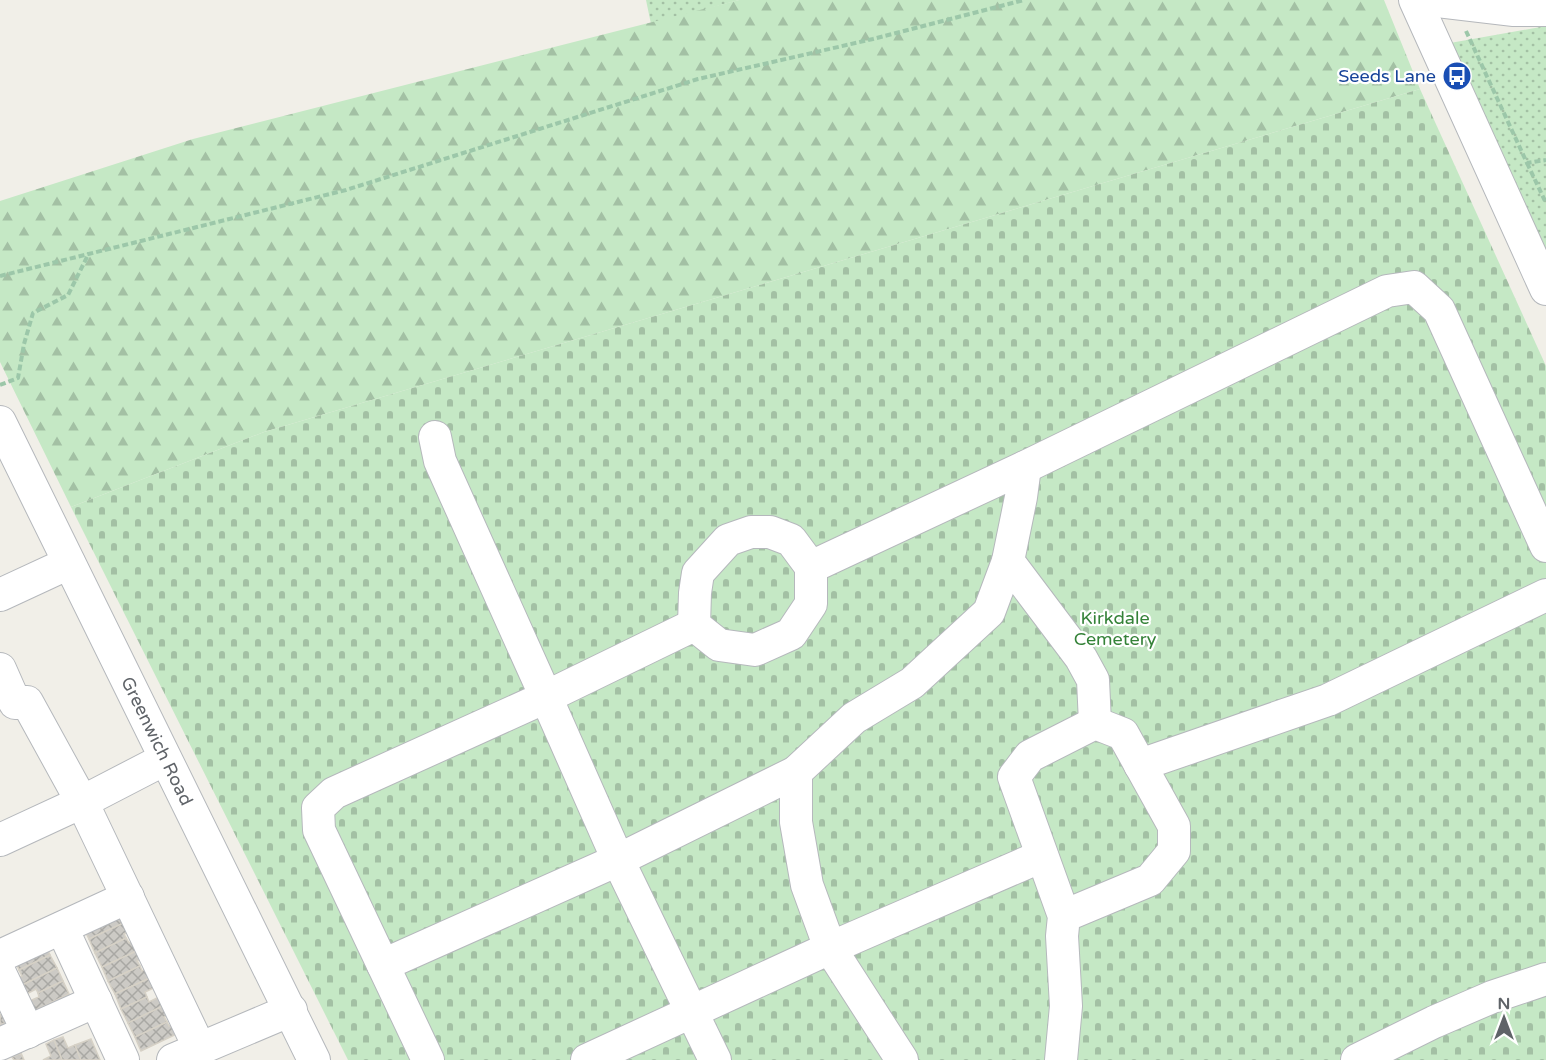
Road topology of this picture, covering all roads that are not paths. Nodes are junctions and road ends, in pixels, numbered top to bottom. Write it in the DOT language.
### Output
graph roads {
  1 [pos="1415,0"];
  2 [pos="1441,1"];
  3 [pos="1546,10"];
  4 [pos="1546,289"];
  5 [pos="0,422"];
  6 [pos="435,437"];
  7 [pos="1025,467"];
  8 [pos="1546,546"];
  9 [pos="1008,561"];
  10 [pos="69,563"];
  11 [pos="811,567"];
  12 [pos="0,595"];
  13 [pos="1546,595"];
  14 [pos="693,625"];
  15 [pos="0,669"];
  16 [pos="546,697"];
  17 [pos="8,707"];
  18 [pos="1095,723"];
  19 [pos="165,759"];
  20 [pos="1140,765"];
  21 [pos="796,772"];
  22 [pos="82,802"];
  23 [pos="0,840"];
  24 [pos="1042,856"];
  25 [pos="618,860"];
  26 [pos="128,897"];
  27 [pos="1064,916"];
  28 [pos="62,928"];
  29 [pos="830,948"];
  30 [pos="0,956"];
  31 [pos="383,965"];
  32 [pos="0,973"];
  33 [pos="1546,979"];
  34 [pos="96,1001"];
  35 [pos="291,1010"];
  36 [pos="693,1011"];
  37 [pos="14,1038"];
  38 [pos="199,1053"];
  39 [pos="123,1060"];
  40 [pos="314,1060"];
  41 [pos="428,1060"];
  42 [pos="587,1060"];
  43 [pos="715,1060"];
  44 [pos="902,1060"];
  45 [pos="1061,1060"];
  46 [pos="1357,1060"];
  1 -- 4 [label="street"];
  2 -- 3 [label="street"];
  5 -- 10 [label="street, Greenwich Road"];
  6 -- 16 [label="street"];
  7 -- 8 [label="street"];
  7 -- 9 [label="street"];
  7 -- 11 [label="street"];
  9 -- 18 [label="street"];
  9 -- 21 [label="street"];
  10 -- 12 [label="street"];
  10 -- 19 [label="street, Greenwich Road"];
  11 -- 14 [label="street"];
  11 -- 14 [label="street"];
  13 -- 20 [label="street"];
  14 -- 16 [label="street"];
  15 -- 17 [label="street"];
  16 -- 25 [label="street"];
  16 -- 31 [label="street"];
  17 -- 22 [label="street"];
  18 -- 20 [label="street"];
  18 -- 24 [label="street"];
  19 -- 22 [label="street"];
  19 -- 35 [label="street, Greenwich Road"];
  20 -- 27 [label="street"];
  21 -- 25 [label="street"];
  21 -- 29 [label="street"];
  22 -- 23 [label="street"];
  22 -- 26 [label="street"];
  24 -- 27 [label="street"];
  24 -- 29 [label="street"];
  25 -- 31 [label="street"];
  25 -- 36 [label="street"];
  26 -- 28 [label="street"];
  26 -- 38 [label="street"];
  27 -- 45 [label="street"];
  28 -- 30 [label="street"];
  28 -- 34 [label="street"];
  29 -- 36 [label="street"];
  29 -- 44 [label="street"];
  31 -- 41 [label="street"];
  32 -- 37 [label="street"];
  33 -- 46 [label="street"];
  34 -- 37 [label="street"];
  34 -- 39 [label="street"];
  35 -- 38 [label="street"];
  35 -- 40 [label="street, Greenwich Road"];
  36 -- 42 [label="street"];
  36 -- 43 [label="street"];
}
